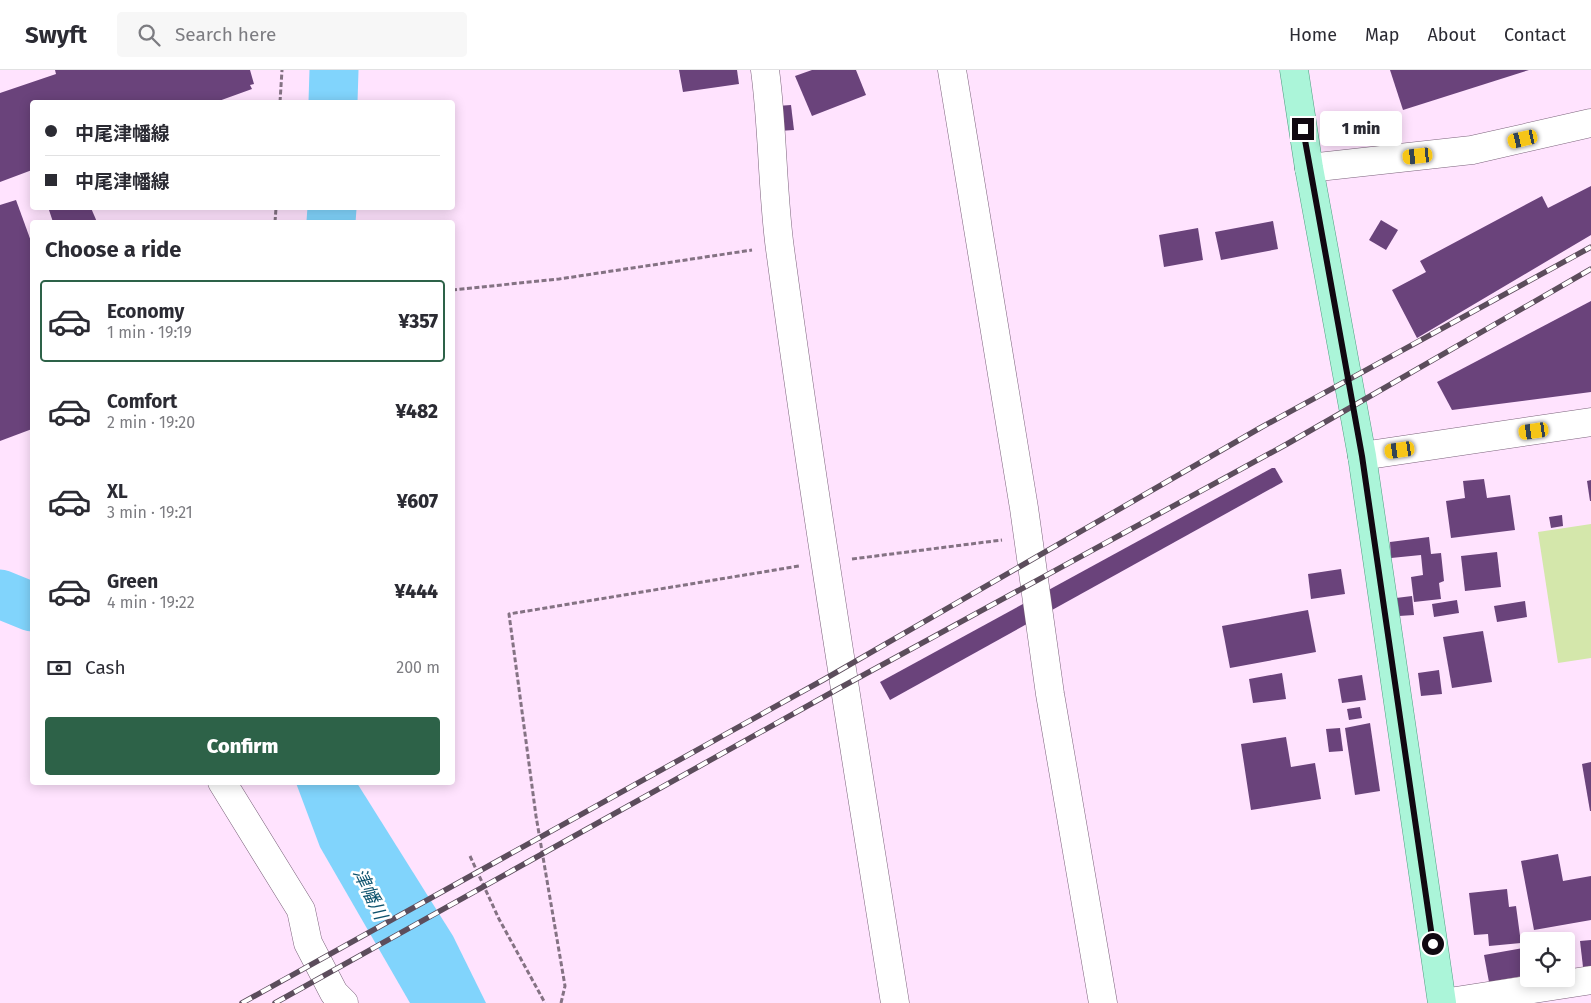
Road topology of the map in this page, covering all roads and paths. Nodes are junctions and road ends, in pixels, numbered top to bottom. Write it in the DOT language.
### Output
graph roads {
  1 [pos="282,70"];
  2 [pos="765,70"];
  3 [pos="952,70"];
  4 [pos="1294,70"];
  5 [pos="280,100"];
  6 [pos="1591,123"];
  7 [pos="1309,168"];
  8 [pos="780,246"];
  9 [pos="455,290"];
  10 [pos="1591,422"];
  11 [pos="1362,456"];
  12 [pos="1028,536"];
  13 [pos="825,562"];
  14 [pos="224,785"];
  15 [pos="470,856"];
  16 [pos="1591,980"];
  17 [pos="344,1003"];
  18 [pos="545,1003"];
  19 [pos="561,1003"];
  20 [pos="895,1003"];
  21 [pos="1103,1003"];
  22 [pos="1442,1003"];
  1 -- 5 [label="path"];
  2 -- 8 [label="street"];
  3 -- 12 [label="street"];
  4 -- 7 [label="main road"];
  6 -- 7 [label="street"];
  7 -- 11 [label="main road"];
  8 -- 9 [label="path"];
  8 -- 13 [label="street"];
  10 -- 11 [label="street"];
  11 -- 22 [label="main road"];
  12 -- 13 [label="path"];
  12 -- 21 [label="street"];
  13 -- 19 [label="path"];
  13 -- 20 [label="street"];
  14 -- 17 [label="street"];
  15 -- 18 [label="path"];
  16 -- 22 [label="street"];
}
